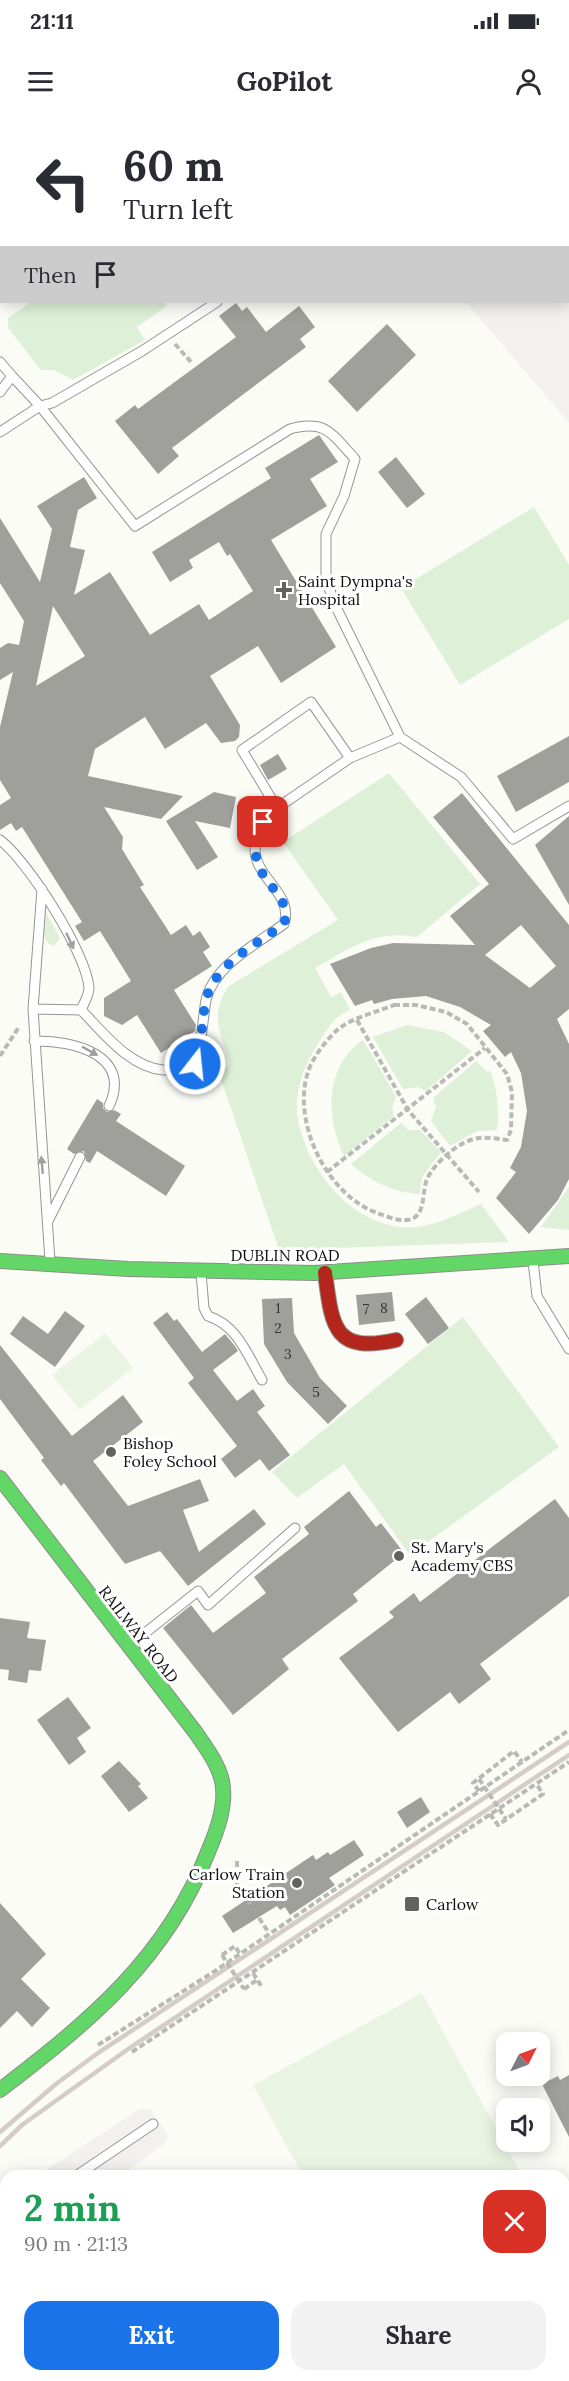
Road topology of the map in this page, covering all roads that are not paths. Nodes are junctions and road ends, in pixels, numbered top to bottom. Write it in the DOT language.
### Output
graph roads {
  1 [pos="215,303"];
  2 [pos="0,362"];
  3 [pos="12,376"];
  4 [pos="0,392"];
  5 [pos="40,406"];
  6 [pos="0,432"];
  7 [pos="400,737"];
  8 [pos="350,758"];
  9 [pos="569,806"];
  10 [pos="277,808"];
  11 [pos="0,840"];
  12 [pos="42,889"];
  13 [pos="81,1010"];
  14 [pos="33,1012"];
  15 [pos="34,1041"];
  16 [pos="109,1106"];
  17 [pos="80,1157"];
  18 [pos="47,1223"];
  19 [pos="569,1256"];
  20 [pos="533,1259"];
  21 [pos="0,1261"];
  22 [pos="51,1264"];
  23 [pos="200,1271"];
  24 [pos="325,1273"];
  25 [pos="396,1340"];
  26 [pos="569,1349"];
  27 [pos="262,1380"];
  28 [pos="0,1478"];
  29 [pos="295,1528"];
  30 [pos="128,1646"];
  31 [pos="0,2090"];
  32 [pos="153,2124"];
  33 [pos="85,2170"];
  1 -- 5 [label="lane"];
  2 -- 3 [label="lane"];
  3 -- 4 [label="lane"];
  3 -- 5 [label="lane"];
  5 -- 6 [label="lane"];
  5 -- 7 [label="lane"];
  7 -- 8 [label="lane"];
  7 -- 9 [label="lane"];
  8 -- 10 [label="lane"];
  8 -- 10 [label="lane"];
  10 -- 13 [label="lane"];
  11 -- 12 [label="lane"];
  12 -- 13 [label="lane, one-way"];
  12 -- 14 [label="lane"];
  13 -- 14 [label="lane"];
  14 -- 15 [label="lane"];
  15 -- 16 [label="lane, one-way"];
  18 -- 15 [label="lane, one-way"];
  17 -- 18 [label="lane"];
  18 -- 22 [label="lane"];
  19 -- 20 [label="street, DUBLIN ROAD"];
  20 -- 24 [label="street, DUBLIN ROAD"];
  20 -- 26 [label="lane"];
  21 -- 22 [label="street, DUBLIN ROAD"];
  22 -- 23 [label="street, DUBLIN ROAD"];
  23 -- 24 [label="street, DUBLIN ROAD"];
  23 -- 27 [label="lane"];
  24 -- 25 [label="street"];
  28 -- 30 [label="street, RAILWAY ROAD"];
  29 -- 30 [label="lane"];
  30 -- 31 [label="street, RAILWAY ROAD"];
  32 -- 33 [label="lane"];
}
